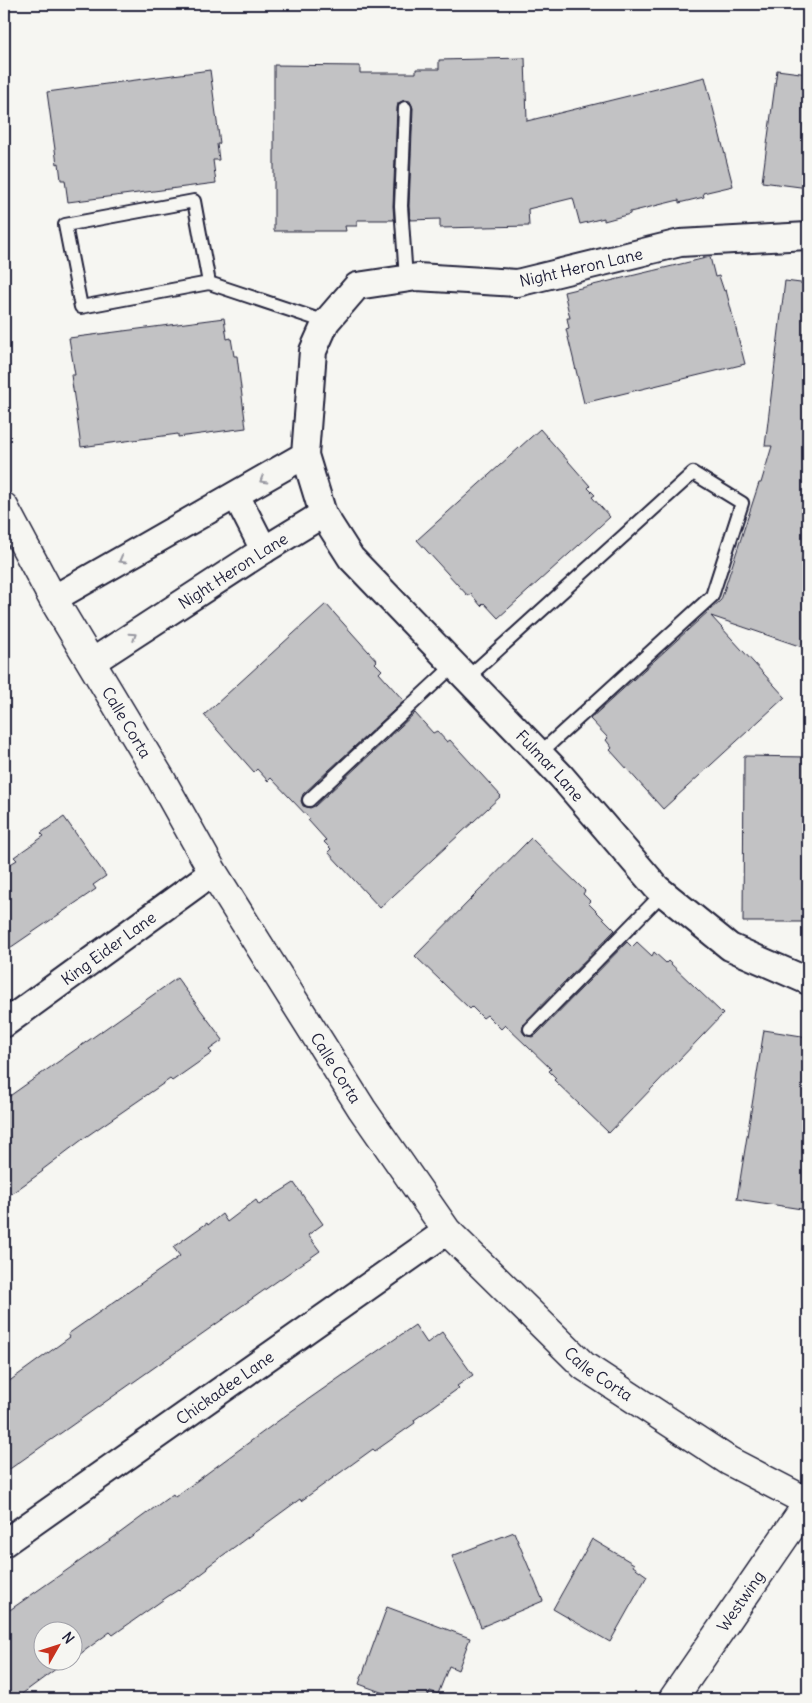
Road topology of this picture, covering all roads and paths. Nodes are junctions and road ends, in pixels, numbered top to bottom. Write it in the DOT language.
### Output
graph roads {
  1 [pos="405,108"];
  2 [pos="808,236"];
  3 [pos="406,279"];
  4 [pos="209,283"];
  5 [pos="326,322"];
  6 [pos="305,455"];
  7 [pos="236,495"];
  8 [pos="4,507"];
  9 [pos="323,514"];
  10 [pos="264,550"];
  11 [pos="53,599"];
  12 [pos="92,662"];
  13 [pos="461,672"];
  14 [pos="540,753"];
  15 [pos="309,800"];
  16 [pos="213,872"];
  17 [pos="663,893"];
  18 [pos="808,981"];
  19 [pos="4,1024"];
  20 [pos="530,1029"];
  21 [pos="446,1231"];
  22 [pos="808,1502"];
  23 [pos="4,1543"];
  24 [pos="673,1699"];
  1 -- 3 [label="lane"];
  2 -- 3 [label="street, Night Heron Lane"];
  3 -- 5 [label="street, Night Heron Lane"];
  4 -- 4 [label="lane"];
  4 -- 5 [label="lane"];
  5 -- 6 [label="street, Night Heron Lane"];
  6 -- 7 [label="street, one-way"];
  6 -- 9 [label="street, Night Heron Lane"];
  7 -- 10 [label="street"];
  7 -- 11 [label="street, one-way"];
  8 -- 11 [label="street, Calle Corta"];
  9 -- 10 [label="street, Night Heron Lane"];
  9 -- 13 [label="street, Fulmar Lane"];
  12 -- 10 [label="street, Night Heron Lane, one-way"];
  11 -- 12 [label="street, Calle Corta"];
  12 -- 16 [label="street, Calle Corta"];
  13 -- 14 [label="street, Fulmar Lane"];
  13 -- 14 [label="lane"];
  13 -- 15 [label="lane"];
  14 -- 17 [label="street, Fulmar Lane"];
  16 -- 19 [label="street, King Eider Lane"];
  16 -- 21 [label="street, Calle Corta"];
  17 -- 18 [label="street, Fulmar Lane"];
  17 -- 20 [label="lane"];
  21 -- 22 [label="street, Calle Corta"];
  21 -- 23 [label="street, Chickadee Lane"];
  22 -- 24 [label="street, Westwing"];
}
